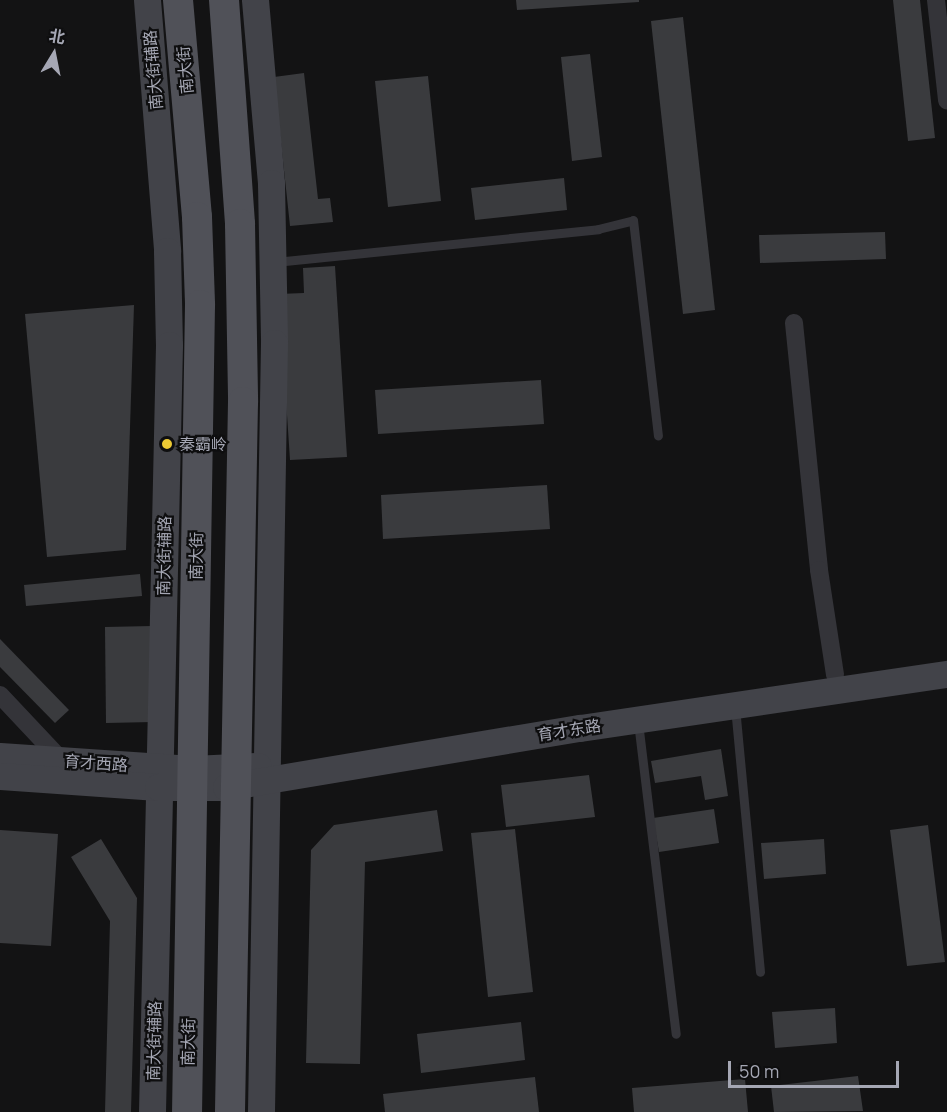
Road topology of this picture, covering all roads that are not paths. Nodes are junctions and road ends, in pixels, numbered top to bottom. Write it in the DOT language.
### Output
graph roads {
  1 [pos="147,0"];
  2 [pos="178,0"];
  3 [pos="224,0"];
  4 [pos="255,0"];
  5 [pos="936,0"];
  6 [pos="947,100"];
  7 [pos="272,262"];
  8 [pos="794,322"];
  9 [pos="658,436"];
  10 [pos="947,661"];
  11 [pos="947,674"];
  12 [pos="835,675"];
  13 [pos="0,695"];
  14 [pos="735,705"];
  15 [pos="638,719"];
  16 [pos="0,756"];
  17 [pos="63,761"];
  18 [pos="267,773"];
  19 [pos="0,776"];
  20 [pos="159,777"];
  21 [pos="236,777"];
  22 [pos="192,779"];
  23 [pos="83,782"];
  24 [pos="760,972"];
  25 [pos="676,1034"];
  26 [pos="152,1112"];
  27 [pos="187,1112"];
  28 [pos="230,1112"];
  29 [pos="261,1112"];
  1 -- 20 [label="street, 南大街辅路"];
  2 -- 22 [label="main road, 南大街"];
  3 -- 21 [label="main road"];
  4 -- 7 [label="street"];
  5 -- 6 [label="street"];
  7 -- 9 [label="lane"];
  7 -- 18 [label="street"];
  8 -- 12 [label="street"];
  10 -- 12 [label="street, 育才东路"];
  11 -- 14 [label="street, 育才东路"];
  12 -- 18 [label="street, 育才东路"];
  13 -- 17 [label="street"];
  14 -- 15 [label="street, 育才东路"];
  14 -- 24 [label="lane"];
  15 -- 18 [label="street, 育才东路"];
  15 -- 25 [label="lane"];
  16 -- 17 [label="street, 育才西路"];
  17 -- 20 [label="street, 育才西路"];
  17 -- 23 [label="street"];
  18 -- 21 [label="street, 育才东路"];
  18 -- 29 [label="street"];
  19 -- 23 [label="street, 育才西路"];
  20 -- 22 [label="street, 育才西路"];
  20 -- 23 [label="street, 育才西路"];
  20 -- 26 [label="street, 南大街辅路"];
  21 -- 22 [label="street, 育才东路"];
  21 -- 28 [label="main road"];
  22 -- 27 [label="main road, 南大街"];
}
